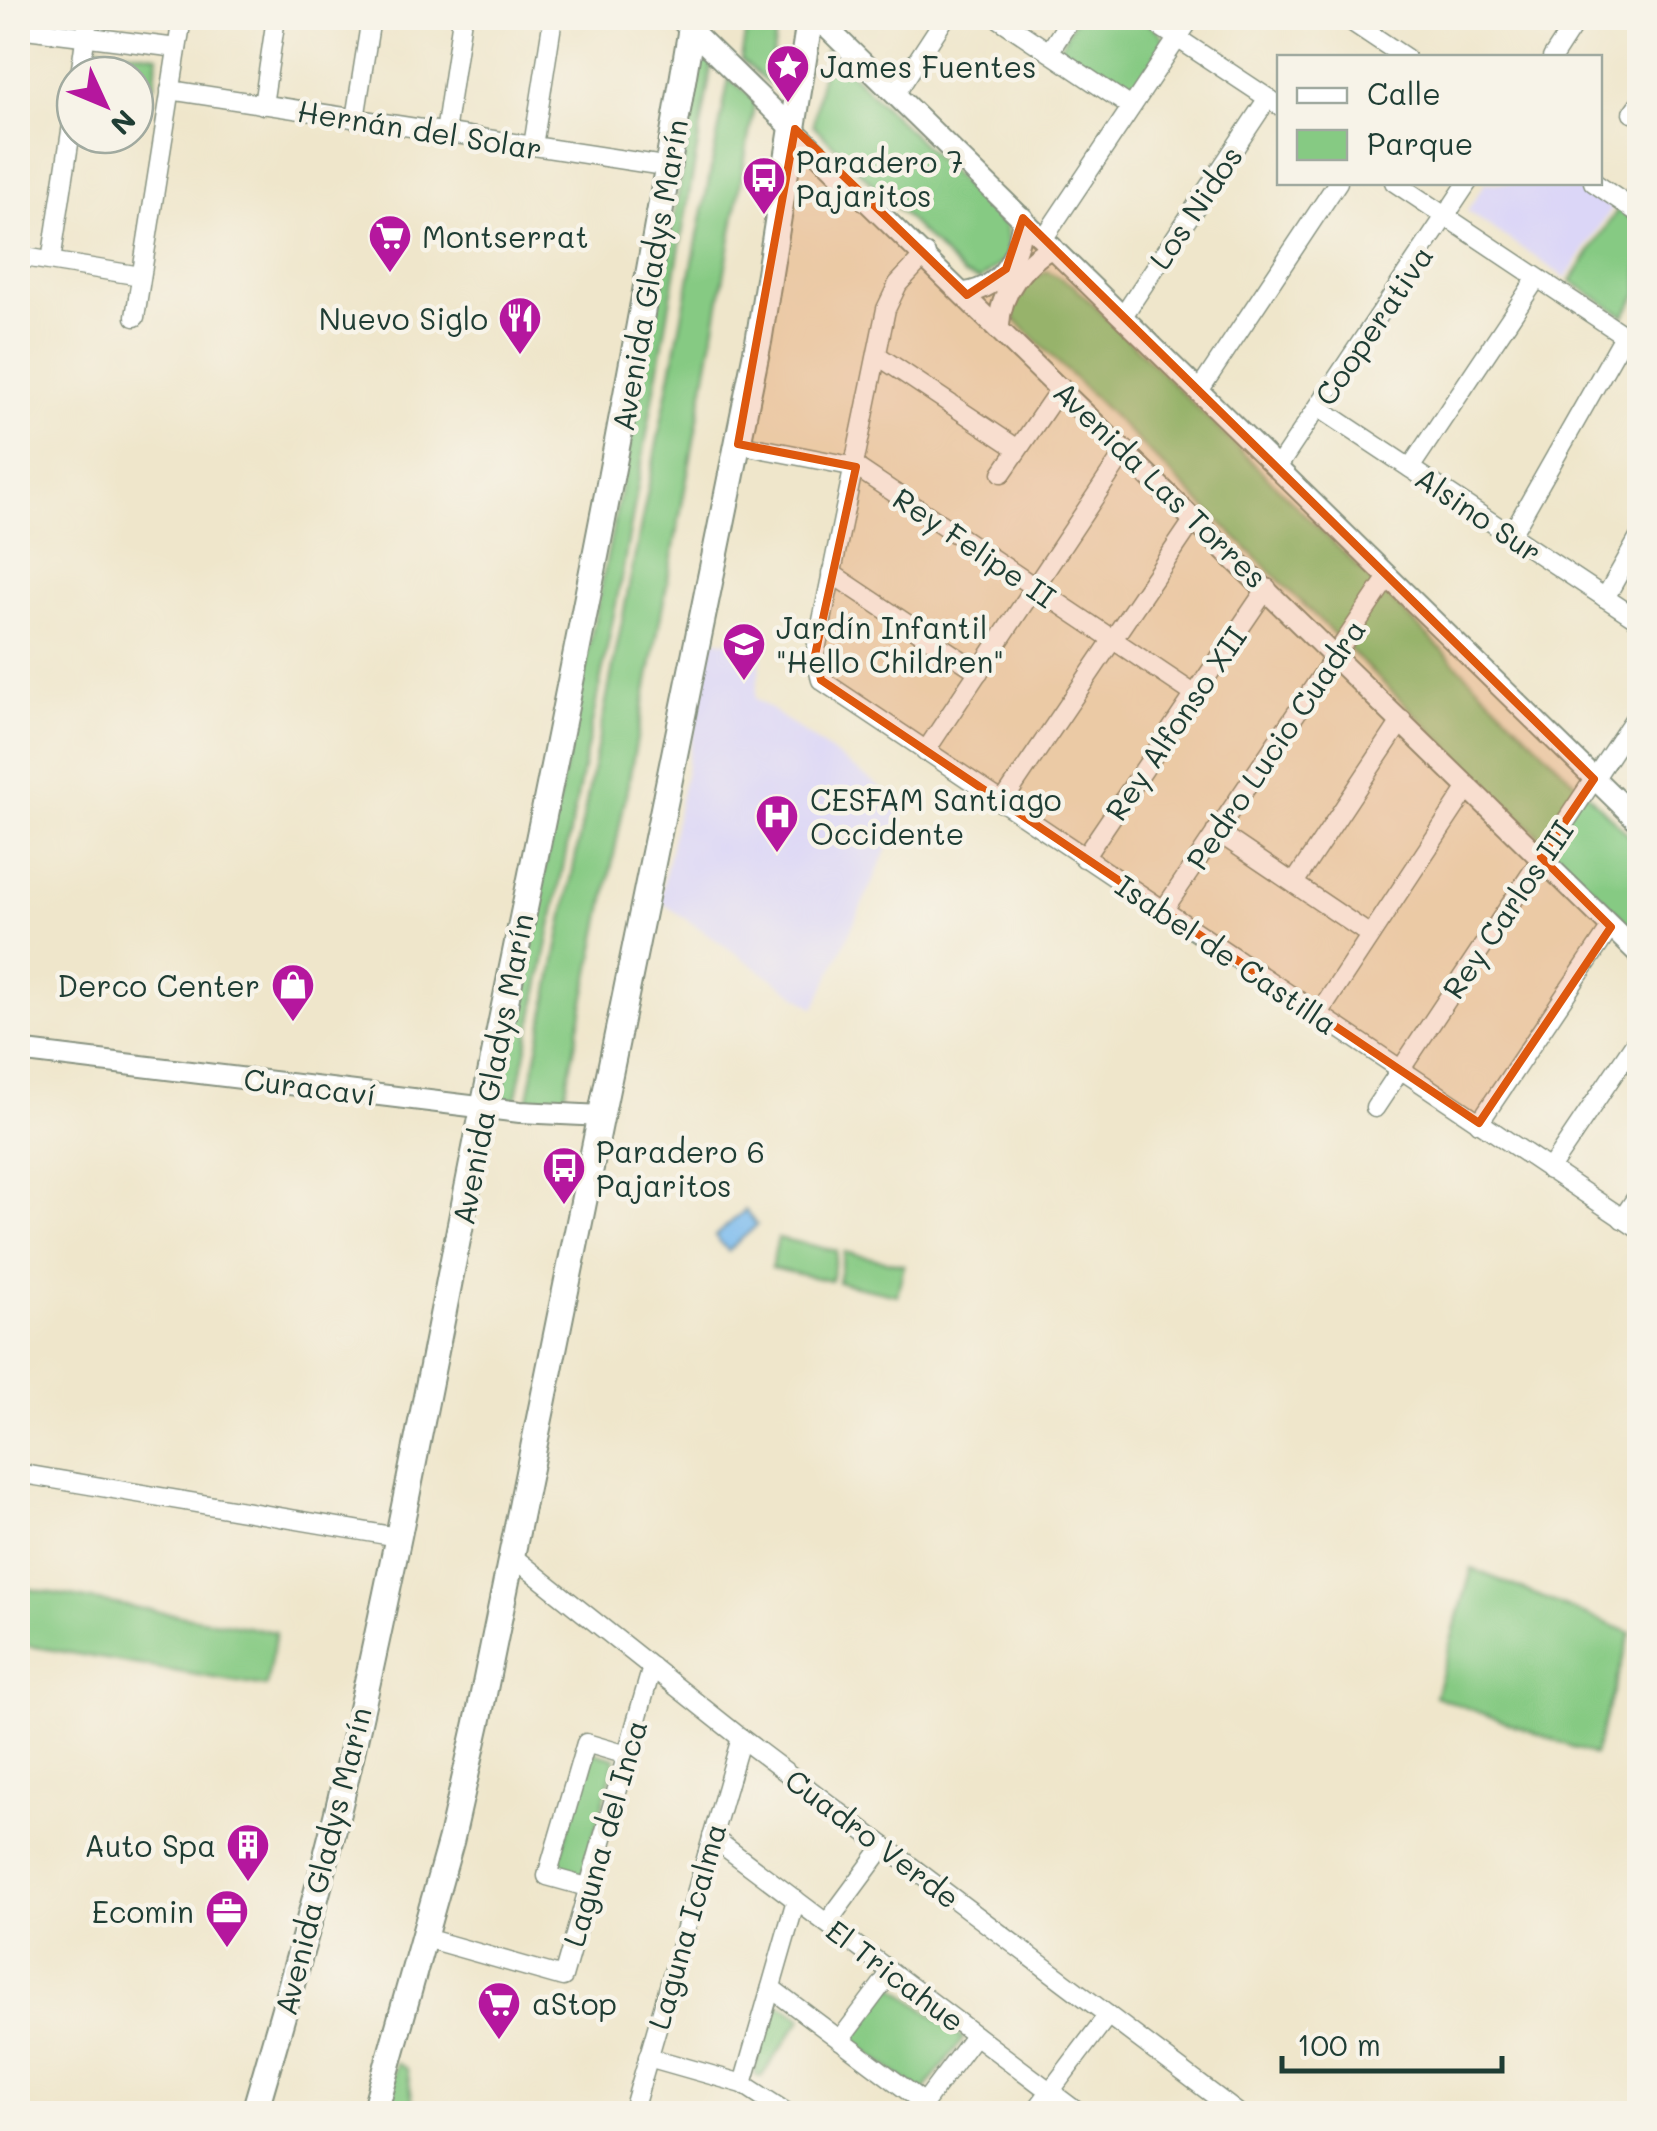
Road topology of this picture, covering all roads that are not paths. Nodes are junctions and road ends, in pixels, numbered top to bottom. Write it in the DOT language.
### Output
graph roads {
  1 [pos="182,18"];
  2 [pos="276,18"];
  3 [pos="371,18"];
  4 [pos="462,18"];
  5 [pos="553,18"];
  6 [pos="813,18"];
  7 [pos="945,18"];
  8 [pos="998,18"];
  9 [pos="1071,18"];
  10 [pos="1147,18"];
  11 [pos="1191,18"];
  12 [pos="1346,18"];
  13 [pos="1578,18"];
  14 [pos="688,21"];
  15 [pos="87,27"];
  16 [pos="18,28"];
  17 [pos="1178,38"];
  18 [pos="177,48"];
  19 [pos="1048,52"];
  20 [pos="83,55"];
  21 [pos="1402,55"];
  22 [pos="1554,55"];
  23 [pos="170,90"];
  24 [pos="896,93"];
  25 [pos="1274,102"];
  26 [pos="264,105"];
  27 [pos="1131,107"];
  28 [pos="354,119"];
  29 [pos="795,129"];
  30 [pos="445,133"];
  31 [pos="533,146"];
  32 [pos="67,155"];
  33 [pos="670,167"];
  34 [pos="1336,185"];
  35 [pos="1398,185"];
  36 [pos="1466,185"];
  37 [pos="1597,185"];
  38 [pos="1640,214"];
  39 [pos="1445,216"];
  40 [pos="1023,218"];
  41 [pos="1048,243"];
  42 [pos="926,254"];
  43 [pos="18,256"];
  44 [pos="51,261"];
  45 [pos="142,276"];
  46 [pos="1538,278"];
  47 [pos="965,293"];
  48 [pos="1122,316"];
  49 [pos="135,317"];
  50 [pos="999,326"];
  51 [pos="1632,341"];
  52 [pos="878,355"];
  53 [pos="1061,387"];
  54 [pos="1199,391"];
  55 [pos="1318,407"];
  56 [pos="738,444"];
  57 [pos="1018,449"];
  58 [pos="1126,450"];
  59 [pos="856,467"];
  60 [pos="1278,468"];
  61 [pos="1410,468"];
  62 [pos="1002,473"];
  63 [pos="1195,518"];
  64 [pos="1511,536"];
  65 [pos="1640,536"];
  66 [pos="832,573"];
  67 [pos="1388,577"];
  68 [pos="1034,588"];
  69 [pos="1267,588"];
  70 [pos="1605,598"];
  71 [pos="1640,621"];
  72 [pos="1112,640"];
  73 [pos="1335,654"];
  74 [pos="979,672"];
  75 [pos="1194,694"];
  76 [pos="1640,710"];
  77 [pos="1402,720"];
  78 [pos="926,752"];
  79 [pos="1594,779"];
  80 [pos="1469,786"];
  81 [pos="1002,803"];
  82 [pos="1640,824"];
  83 [pos="1216,831"];
  84 [pos="1541,857"];
  85 [pos="1084,858"];
  86 [pos="1294,883"];
  87 [pos="1163,911"];
  88 [pos="1370,935"];
  89 [pos="1605,935"];
  90 [pos="1640,955"];
  91 [pos="1318,1015"];
  92 [pos="1640,1035"];
  93 [pos="18,1051"];
  94 [pos="1400,1070"];
  95 [pos="484,1106"];
  96 [pos="1374,1108"];
  97 [pos="603,1116"];
  98 [pos="1479,1123"];
  99 [pos="1550,1170"];
  100 [pos="1640,1192"];
  101 [pos="1622,1218"];
  102 [pos="1640,1230"];
  103 [pos="18,1473"];
  104 [pos="398,1537"];
  105 [pos="512,1556"];
  106 [pos="652,1667"];
  107 [pos="741,1738"];
  108 [pos="626,1755"];
  109 [pos="712,1837"];
  110 [pos="884,1846"];
  111 [pos="587,1887"];
  112 [pos="796,1900"];
  113 [pos="826,1923"];
  114 [pos="424,1938"];
  115 [pos="892,1972"];
  116 [pos="771,1988"];
  117 [pos="1108,2014"];
  118 [pos="975,2034"];
  119 [pos="840,2040"];
  120 [pos="648,2057"];
  121 [pos="743,2084"];
  122 [pos="1050,2091"];
  123 [pos="920,2108"];
  124 [pos="256,2112"];
  125 [pos="374,2114"];
  126 [pos="632,2114"];
  127 [pos="789,2114"];
  128 [pos="1034,2114"];
  129 [pos="1080,2114"];
  130 [pos="1240,2114"];
  1 -- 18 [label="street"];
  2 -- 26 [label="street"];
  3 -- 28 [label="street"];
  4 -- 30 [label="street"];
  5 -- 31 [label="street"];
  6 -- 24 [label="street"];
  6 -- 29 [label="main road"];
  7 -- 24 [label="street"];
  8 -- 19 [label="street"];
  9 -- 19 [label="street"];
  10 -- 17 [label="street"];
  11 -- 17 [label="street"];
  12 -- 21 [label="street"];
  13 -- 22 [label="street"];
  14 -- 29 [label="street, Avenida Las Torres"];
  14 -- 33 [label="main road, Avenida Gladys Marín"];
  15 -- 16 [label="street"];
  15 -- 18 [label="street"];
  15 -- 20 [label="street"];
  17 -- 25 [label="street"];
  17 -- 27 [label="street"];
  18 -- 23 [label="street"];
  19 -- 27 [label="street"];
  23 -- 26 [label="street, Hernán del Solar"];
  23 -- 45 [label="street"];
  24 -- 40 [label="street"];
  25 -- 48 [label="street, Los Nidos"];
  26 -- 28 [label="street, Hernán del Solar"];
  27 -- 41 [label="street"];
  28 -- 30 [label="street, Hernán del Solar"];
  29 -- 42 [label="street, Avenida Las Torres"];
  29 -- 56 [label="main road"];
  30 -- 31 [label="street, Hernán del Solar"];
  31 -- 33 [label="street, Hernán del Solar"];
  32 -- 44 [label="street"];
  33 -- 95 [label="main road, Avenida Gladys Marín"];
  34 -- 54 [label="street"];
  35 -- 39 [label="street"];
  36 -- 39 [label="street, Cooperativa"];
  37 -- 38 [label="street"];
  39 -- 46 [label="street"];
  39 -- 55 [label="street, Cooperativa"];
  40 -- 41 [label="street"];
  40 -- 47 [label="street"];
  41 -- 48 [label="street"];
  41 -- 50 [label="street"];
  42 -- 47 [label="street, Avenida Las Torres"];
  42 -- 52 [label="street"];
  43 -- 44 [label="street"];
  44 -- 45 [label="street"];
  45 -- 49 [label="street"];
  46 -- 51 [label="street"];
  46 -- 61 [label="street"];
  47 -- 50 [label="street, Avenida Las Torres"];
  48 -- 54 [label="street"];
  50 -- 53 [label="street, Avenida Las Torres"];
  51 -- 64 [label="street"];
  52 -- 57 [label="street"];
  52 -- 59 [label="street"];
  53 -- 57 [label="street"];
  53 -- 58 [label="street, Avenida Las Torres"];
  54 -- 60 [label="street"];
  55 -- 60 [label="street, Cooperativa"];
  55 -- 61 [label="street, Alsino Sur"];
  56 -- 59 [label="street, Rey Felipe II"];
  56 -- 97 [label="main road"];
  57 -- 62 [label="street"];
  58 -- 63 [label="street, Avenida Las Torres"];
  58 -- 68 [label="street"];
  59 -- 66 [label="street"];
  59 -- 68 [label="street, Rey Felipe II"];
  60 -- 67 [label="street"];
  61 -- 64 [label="street, Alsino Sur"];
  63 -- 69 [label="street, Avenida Las Torres"];
  63 -- 72 [label="street"];
  64 -- 70 [label="street, Alsino Sur"];
  65 -- 70 [label="street"];
  66 -- 74 [label="street"];
  66 -- 78 [label="street, Isabel de Castilla"];
  67 -- 73 [label="street, Pedro Lucio Cuadra"];
  67 -- 79 [label="street"];
  68 -- 72 [label="street, Rey Felipe II"];
  68 -- 74 [label="street"];
  69 -- 73 [label="street, Avenida Las Torres"];
  69 -- 75 [label="street, Rey Alfonso XII"];
  70 -- 71 [label="street, Alsino Sur"];
  72 -- 75 [label="street, Rey Felipe II"];
  72 -- 81 [label="street"];
  73 -- 77 [label="street, Avenida Las Torres"];
  73 -- 83 [label="street, Pedro Lucio Cuadra"];
  74 -- 78 [label="street"];
  75 -- 85 [label="street, Rey Alfonso XII"];
  76 -- 79 [label="street, Rey Carlos III"];
  77 -- 80 [label="street, Avenida Las Torres"];
  77 -- 86 [label="street"];
  78 -- 81 [label="street, Isabel de Castilla"];
  79 -- 82 [label="street"];
  79 -- 84 [label="street, Rey Carlos III"];
  80 -- 84 [label="street, Avenida Las Torres"];
  80 -- 88 [label="street"];
  81 -- 85 [label="street, Isabel de Castilla"];
  83 -- 86 [label="street"];
  83 -- 87 [label="street, Pedro Lucio Cuadra"];
  84 -- 89 [label="street, Avenida Las Torres"];
  84 -- 94 [label="street, Rey Carlos III"];
  85 -- 87 [label="street, Isabel de Castilla"];
  86 -- 88 [label="street"];
  87 -- 91 [label="street, Isabel de Castilla"];
  88 -- 91 [label="street"];
  89 -- 90 [label="street, Avenida Las Torres"];
  89 -- 98 [label="street"];
  91 -- 94 [label="street, Isabel de Castilla"];
  92 -- 99 [label="street"];
  93 -- 95 [label="street, Curacaví"];
  94 -- 96 [label="street, Rey Carlos III"];
  94 -- 98 [label="street, Isabel de Castilla"];
  95 -- 97 [label="street, Curacaví"];
  95 -- 104 [label="main road, Avenida Gladys Marín"];
  97 -- 105 [label="main road"];
  98 -- 99 [label="street, Isabel de Castilla"];
  99 -- 101 [label="street, Isabel de Castilla"];
  100 -- 101 [label="street"];
  101 -- 102 [label="street, Isabel de Castilla"];
  103 -- 104 [label="street"];
  104 -- 124 [label="main road, Avenida Gladys Marín"];
  105 -- 106 [label="street, Cuadro Verde"];
  105 -- 114 [label="main road"];
  106 -- 107 [label="street, Cuadro Verde"];
  106 -- 108 [label="street, Laguna del Inca"];
  107 -- 109 [label="street, Laguna Icalma"];
  107 -- 110 [label="street, Cuadro Verde"];
  108 -- 111 [label="street, Laguna del Inca"];
  108 -- 111 [label="street"];
  109 -- 112 [label="street, El Tricahue"];
  109 -- 120 [label="street, Laguna Icalma"];
  110 -- 113 [label="street"];
  110 -- 117 [label="street, Cuadro Verde"];
  111 -- 114 [label="street, Laguna del Inca"];
  112 -- 113 [label="street, El Tricahue"];
  112 -- 116 [label="street"];
  113 -- 115 [label="street, El Tricahue"];
  114 -- 125 [label="main road"];
  115 -- 118 [label="street, El Tricahue"];
  115 -- 119 [label="street"];
  116 -- 119 [label="street"];
  116 -- 121 [label="street"];
  117 -- 122 [label="street"];
  117 -- 130 [label="street, Cuadro Verde"];
  118 -- 122 [label="street, El Tricahue"];
  118 -- 123 [label="street"];
  119 -- 123 [label="street"];
  120 -- 121 [label="street"];
  120 -- 126 [label="street, Laguna Icalma"];
  121 -- 127 [label="street"];
  122 -- 128 [label="street"];
  122 -- 129 [label="street, El Tricahue"];
}
